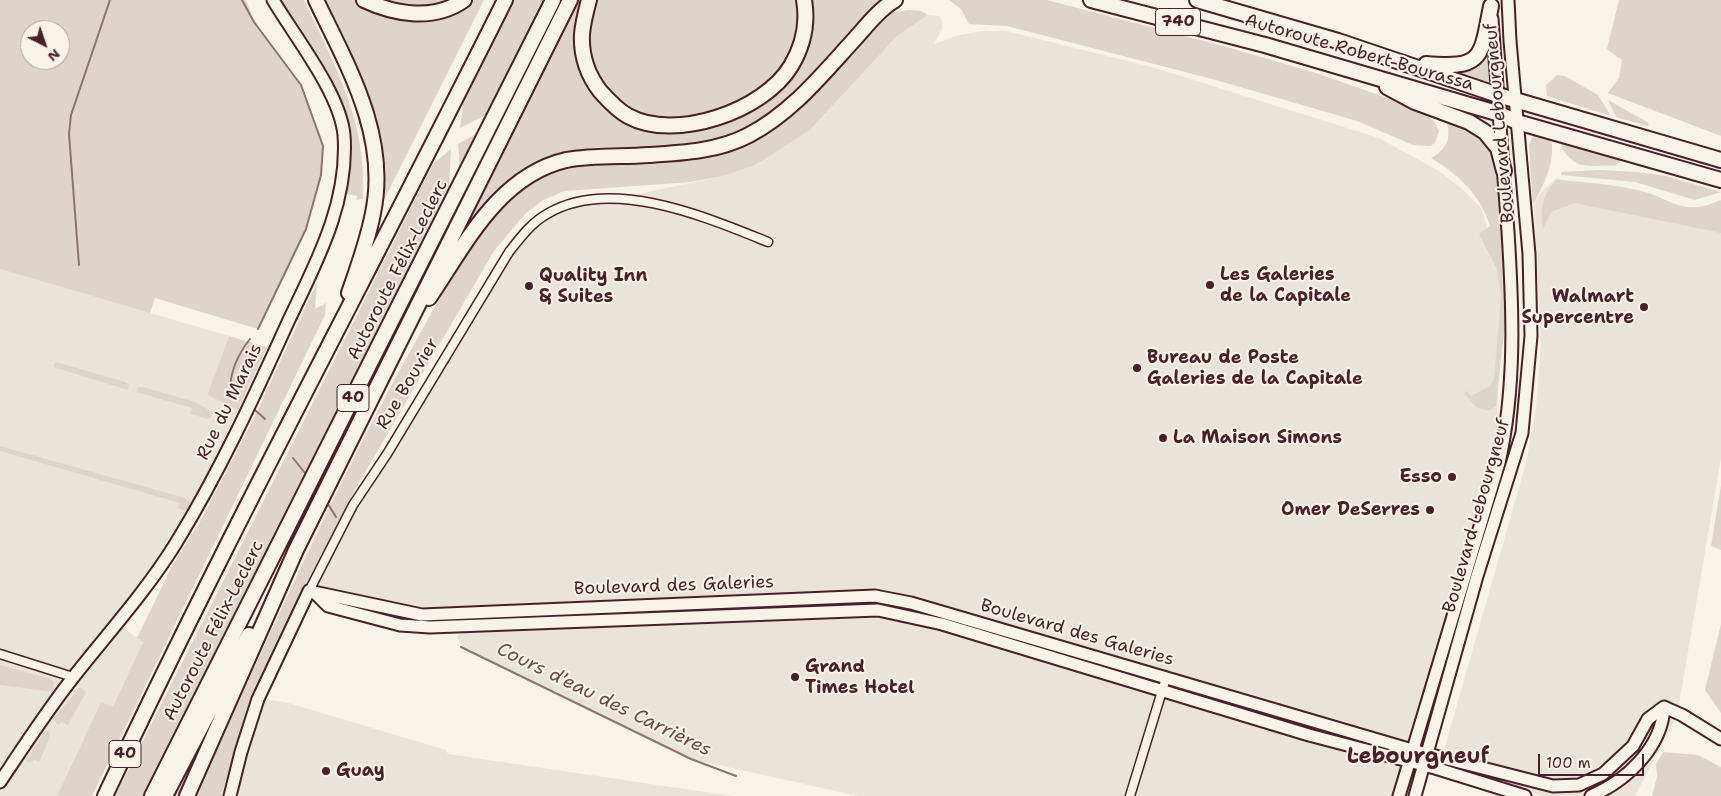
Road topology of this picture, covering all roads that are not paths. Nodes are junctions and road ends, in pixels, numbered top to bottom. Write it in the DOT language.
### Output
graph roads {
  1 [pos="273,0"];
  2 [pos="316,0"];
  3 [pos="364,0"];
  4 [pos="464,0"];
  5 [pos="496,0"];
  6 [pos="505,0"];
  7 [pos="553,0"];
  8 [pos="570,0"];
  9 [pos="589,0"];
  10 [pos="804,0"];
  11 [pos="895,0"];
  12 [pos="1091,0"];
  13 [pos="1196,0"];
  14 [pos="1508,0"];
  15 [pos="1491,3"];
  16 [pos="1401,61"];
  17 [pos="1357,71"];
  18 [pos="1498,95"];
  19 [pos="1515,99"];
  20 [pos="1500,114"];
  21 [pos="1517,122"];
  22 [pos="1721,160"];
  23 [pos="1504,172"];
  24 [pos="1721,180"];
  25 [pos="413,186"];
  26 [pos="768,242"];
  27 [pos="334,336"];
  28 [pos="398,344"];
  29 [pos="296,550"];
  30 [pos="313,593"];
  31 [pos="0,654"];
  32 [pos="73,677"];
  33 [pos="1166,678"];
  34 [pos="1162,691"];
  35 [pos="1664,707"];
  36 [pos="1721,740"];
  37 [pos="1412,750"];
  38 [pos="1427,754"];
  39 [pos="1409,763"];
  40 [pos="1423,766"];
  41 [pos="0,782"];
  42 [pos="105,796"];
  43 [pos="152,796"];
  44 [pos="165,796"];
  45 [pos="187,796"];
  46 [pos="230,796"];
  47 [pos="1130,796"];
  48 [pos="1400,796"];
  49 [pos="1415,796"];
  50 [pos="1525,796"];
  51 [pos="1591,796"];
  1 -- 32 [label="street, Rue du Marais"];
  2 -- 27 [label="highway"];
  3 -- 4 [label="highway"];
  5 -- 25 [label="highway"];
  6 -- 25 [label="highway, Autoroute Félix-Leclerc / 40"];
  7 -- 43 [label="highway, Autoroute Félix-Leclerc / 40"];
  8 -- 28 [label="highway"];
  9 -- 10 [label="highway"];
  11 -- 28 [label="highway"];
  12 -- 17 [label="highway, Autoroute Robert-Bourassa / 740"];
  13 -- 16 [label="highway, Autoroute Robert-Bourassa / 740"];
  14 -- 19 [label="street, Boulevard Lebourgneuf"];
  15 -- 16 [label="highway"];
  15 -- 18 [label="street, Boulevard Lebourgneuf"];
  16 -- 18 [label="highway, Autoroute Robert-Bourassa / 740"];
  17 -- 20 [label="highway, Autoroute Robert-Bourassa / 740"];
  17 -- 23 [label="highway"];
  18 -- 19 [label="highway, Autoroute Robert-Bourassa"];
  18 -- 20 [label="street, Boulevard Lebourgneuf"];
  19 -- 21 [label="street, Boulevard Lebourgneuf"];
  19 -- 22 [label="highway, Autoroute Robert-Bourassa"];
  20 -- 21 [label="highway, Autoroute Robert-Bourassa"];
  20 -- 23 [label="street, Boulevard Lebourgneuf"];
  21 -- 24 [label="highway, Autoroute Robert-Bourassa"];
  21 -- 38 [label="street, Boulevard Lebourgneuf"];
  23 -- 37 [label="street, Boulevard Lebourgneuf"];
  25 -- 27 [label="highway, Autoroute Félix-Leclerc / 40"];
  26 -- 30 [label="street, Rue Bouvier"];
  27 -- 42 [label="highway, Autoroute Félix-Leclerc / 40"];
  28 -- 29 [label="highway"];
  29 -- 44 [label="highway"];
  29 -- 45 [label="highway"];
  30 -- 33 [label="street, Boulevard des Galeries"];
  30 -- 34 [label="street, Boulevard des Galeries"];
  30 -- 46 [label="street, Rue Bouvier"];
  31 -- 32 [label="street"];
  32 -- 41 [label="street, Rue du Marais"];
  33 -- 34 [label="street"];
  33 -- 37 [label="street, Boulevard des Galeries"];
  34 -- 39 [label="street, Boulevard des Galeries"];
  34 -- 47 [label="street"];
  35 -- 36 [label="street"];
  35 -- 38 [label="street, Boulevard des Galeries"];
  35 -- 51 [label="street"];
  37 -- 38 [label="street, Boulevard des Galeries"];
  37 -- 39 [label="street, Boulevard Lebourgneuf"];
  38 -- 40 [label="street, Boulevard Lebourgneuf"];
  39 -- 40 [label="street, Boulevard des Galeries"];
  39 -- 48 [label="street, Boulevard Lebourgneuf"];
  40 -- 49 [label="street, Boulevard Lebourgneuf"];
  40 -- 50 [label="street, Boulevard des Galeries"];
}
